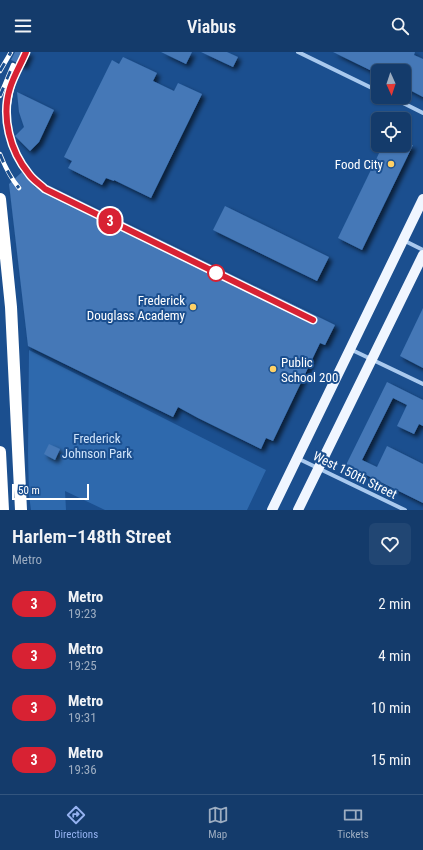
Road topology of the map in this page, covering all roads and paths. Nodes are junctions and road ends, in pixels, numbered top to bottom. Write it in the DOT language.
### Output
graph roads {
  1 [pos="298,52"];
  2 [pos="371,88"];
  3 [pos="404,104"];
  4 [pos="423,113"];
  5 [pos="0,199"];
  6 [pos="423,199"];
  7 [pos="403,240"];
  8 [pos="423,250"];
  9 [pos="423,255"];
  10 [pos="350,349"];
  11 [pos="372,360"];
  12 [pos="423,384"];
  13 [pos="0,452"];
  14 [pos="297,458"];
  15 [pos="319,468"];
  16 [pos="3,510"];
  17 [pos="21,510"];
  18 [pos="272,510"];
  19 [pos="298,510"];
  20 [pos="405,510"];
  1 -- 2 [label="street"];
  3 -- 4 [label="street"];
  5 -- 17 [label="highway"];
  6 -- 7 [label="main road"];
  7 -- 8 [label="street"];
  7 -- 10 [label="main road"];
  9 -- 11 [label="main road"];
  10 -- 11 [label="street"];
  10 -- 14 [label="main road"];
  11 -- 12 [label="street"];
  11 -- 15 [label="main road"];
  13 -- 16 [label="highway"];
  14 -- 15 [label="street, West 150th Street"];
  14 -- 18 [label="main road"];
  15 -- 19 [label="main road"];
  15 -- 20 [label="street, West 150th Street"];
}
